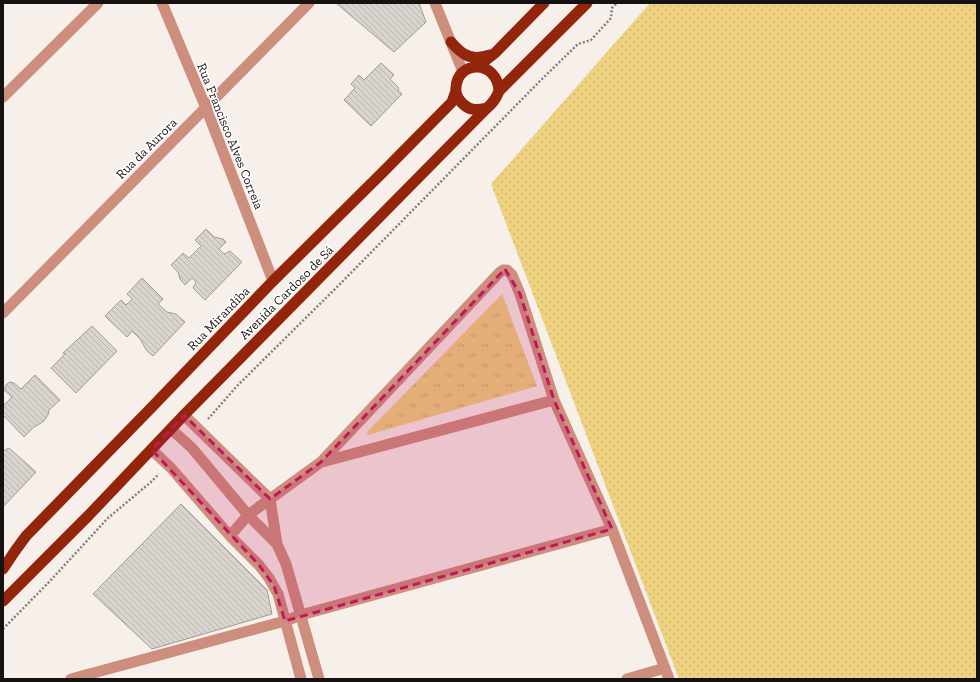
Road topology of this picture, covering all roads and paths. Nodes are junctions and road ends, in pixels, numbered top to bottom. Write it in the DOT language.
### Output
graph roads {
  1 [pos="98,3"];
  2 [pos="162,3"];
  3 [pos="309,3"];
  4 [pos="435,3"];
  5 [pos="544,3"];
  6 [pos="587,3"];
  7 [pos="617,3"];
  8 [pos="451,42"];
  9 [pos="495,53"];
  10 [pos="477,67"];
  11 [pos="463,72"];
  12 [pos="456,91"];
  13 [pos="498,91"];
  14 [pos="3,97"];
  15 [pos="206,108"];
  16 [pos="487,108"];
  17 [pos="273,281"];
  18 [pos="3,313"];
  19 [pos="554,400"];
  20 [pos="184,415"];
  21 [pos="171,429"];
  22 [pos="199,430"];
  23 [pos="152,450"];
  24 [pos="321,462"];
  25 [pos="167,464"];
  26 [pos="270,499"];
  27 [pos="248,515"];
  28 [pos="612,529"];
  29 [pos="230,536"];
  30 [pos="277,544"];
  31 [pos="3,569"];
  32 [pos="3,601"];
  33 [pos="301,615"];
  34 [pos="285,621"];
  35 [pos="3,628"];
  36 [pos="667,674"];
  37 [pos="71,679"];
  38 [pos="300,679"];
  39 [pos="319,679"];
  40 [pos="627,679"];
  1 -- 14 [label="street"];
  2 -- 15 [label="street, Rua Francisco Alves Correia"];
  3 -- 15 [label="street, Rua da Aurora"];
  4 -- 8 [label="street"];
  5 -- 9 [label="highway"];
  6 -- 13 [label="highway, Avenida Cardoso de Sá"];
  7 -- 22 [label="path"];
  8 -- 9 [label="highway"];
  8 -- 11 [label="street"];
  9 -- 10 [label="highway"];
  10 -- 11 [label="highway"];
  10 -- 13 [label="highway"];
  11 -- 12 [label="highway"];
  12 -- 16 [label="highway"];
  12 -- 17 [label="highway, Rua Mirandiba"];
  13 -- 16 [label="highway, Avenida Cardoso de Sá"];
  15 -- 17 [label="street, Rua Francisco Alves Correia"];
  15 -- 18 [label="street, Rua da Aurora"];
  16 -- 20 [label="highway, Avenida Cardoso de Sá"];
  17 -- 31 [label="highway, Rua Mirandiba"];
  19 -- 24 [label="street"];
  19 -- 24 [label="street"];
  19 -- 28 [label="street"];
  20 -- 21 [label="highway, Avenida Cardoso de Sá"];
  20 -- 22 [label="street"];
  21 -- 23 [label="highway, Avenida Cardoso de Sá"];
  21 -- 27 [label="street"];
  22 -- 26 [label="street"];
  23 -- 25 [label="street"];
  23 -- 32 [label="highway, Avenida Cardoso de Sá"];
  24 -- 26 [label="street"];
  25 -- 29 [label="street"];
  25 -- 35 [label="path"];
  26 -- 27 [label="street"];
  26 -- 30 [label="street"];
  27 -- 29 [label="street"];
  27 -- 30 [label="street"];
  28 -- 33 [label="street"];
  28 -- 36 [label="street"];
  29 -- 34 [label="street"];
  30 -- 33 [label="street"];
  33 -- 34 [label="street"];
  33 -- 39 [label="street"];
  34 -- 37 [label="street"];
  34 -- 38 [label="street"];
  36 -- 40 [label="street"];
}
